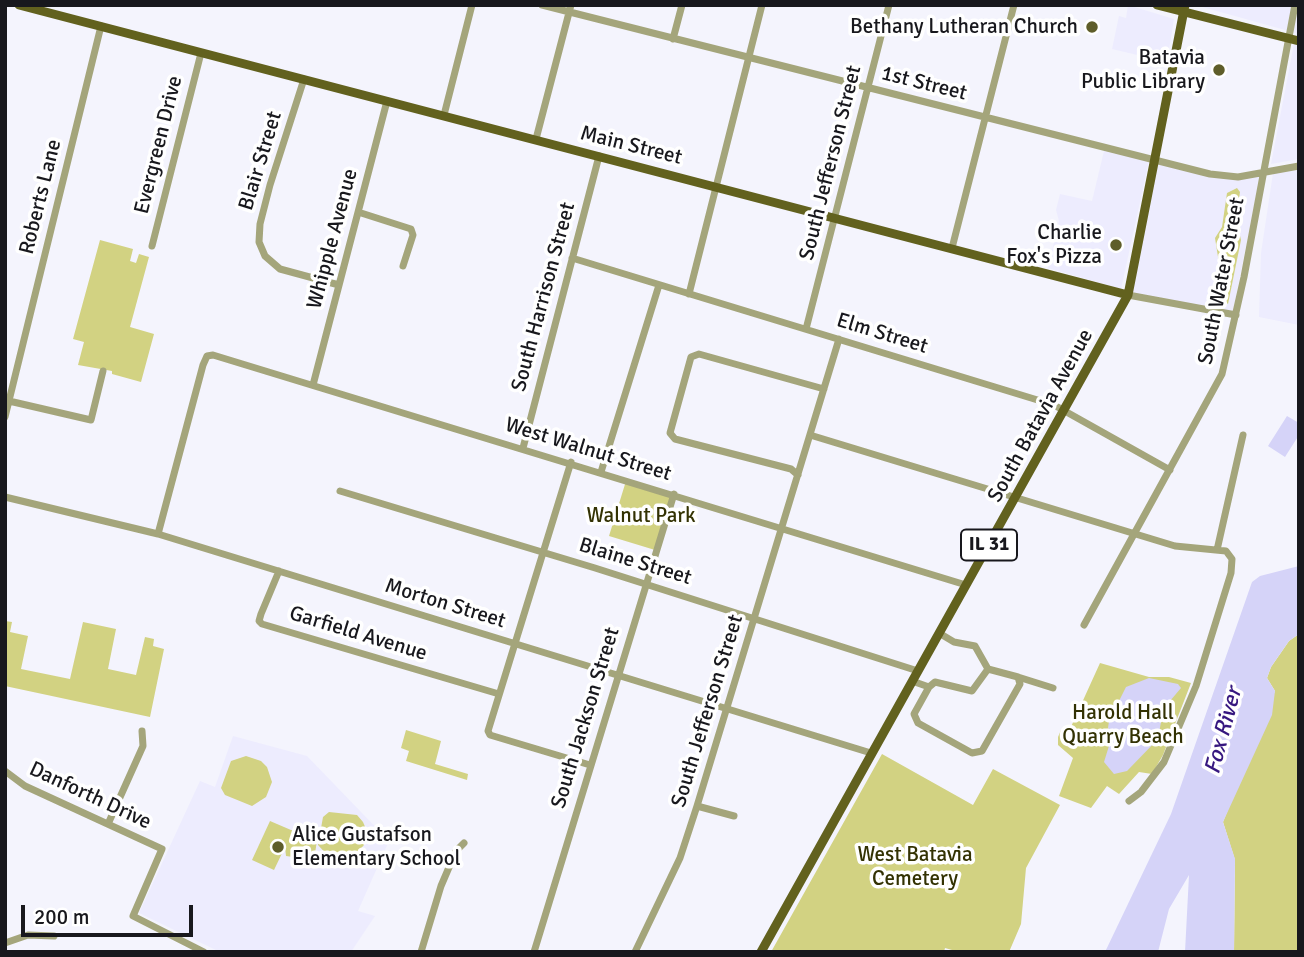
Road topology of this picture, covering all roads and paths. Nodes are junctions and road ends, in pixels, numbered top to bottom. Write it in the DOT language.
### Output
graph roads {
  1 [pos="19,5"];
  2 [pos="472,5"];
  3 [pos="542,5"];
  4 [pos="682,5"];
  5 [pos="762,5"];
  6 [pos="889,5"];
  7 [pos="1014,5"];
  8 [pos="1157,5"];
  9 [pos="1295,5"];
  10 [pos="570,9"];
  11 [pos="1184,9"];
  12 [pos="101,26"];
  13 [pos="1288,38"];
  14 [pos="673,39"];
  15 [pos="1299,41"];
  16 [pos="201,53"];
  17 [pos="749,58"];
  18 [pos="304,79"];
  19 [pos="868,88"];
  20 [pos="387,101"];
  21 [pos="444,115"];
  22 [pos="985,118"];
  23 [pos="536,139"];
  24 [pos="599,156"];
  25 [pos="1156,160"];
  26 [pos="1299,166"];
  27 [pos="1261,172"];
  28 [pos="716,186"];
  29 [pos="358,212"];
  30 [pos="835,217"];
  31 [pos="152,246"];
  32 [pos="952,248"];
  33 [pos="572,258"];
  34 [pos="403,266"];
  35 [pos="339,285"];
  36 [pos="659,285"];
  37 [pos="689,294"];
  38 [pos="1128,295"];
  39 [pos="1236,314"];
  40 [pos="806,329"];
  41 [pos="839,339"];
  42 [pos="103,371"];
  43 [pos="313,385"];
  44 [pos="824,389"];
  45 [pos="9,401"];
  46 [pos="1065,410"];
  47 [pos="5,417"];
  48 [pos="810,435"];
  49 [pos="1243,435"];
  50 [pos="523,448"];
  51 [pos="570,462"];
  52 [pos="1170,470"];
  53 [pos="601,472"];
  54 [pos="798,475"];
  55 [pos="340,491"];
  56 [pos="674,494"];
  57 [pos="5,496"];
  58 [pos="1016,497"];
  59 [pos="782,527"];
  60 [pos="158,534"];
  61 [pos="1135,534"];
  62 [pos="1217,550"];
  63 [pos="542,552"];
  64 [pos="279,571"];
  65 [pos="646,584"];
  66 [pos="966,585"];
  67 [pos="754,618"];
  68 [pos="1084,625"];
  69 [pos="939,633"];
  70 [pos="515,643"];
  71 [pos="988,669"];
  72 [pos="918,671"];
  73 [pos="618,674"];
  74 [pos="1017,677"];
  75 [pos="912,681"];
  76 [pos="929,687"];
  77 [pos="1053,688"];
  78 [pos="499,694"];
  79 [pos="726,708"];
  80 [pos="142,731"];
  81 [pos="871,754"];
  82 [pos="590,765"];
  83 [pos="5,771"];
  84 [pos="1129,801"];
  85 [pos="698,806"];
  86 [pos="734,816"];
  87 [pos="108,824"];
  88 [pos="464,842"];
  89 [pos="54,936"];
  90 [pos="5,943"];
  91 [pos="204,952"];
  92 [pos="421,952"];
  93 [pos="534,952"];
  94 [pos="635,952"];
  95 [pos="761,952"];
  1 -- 12 [label="main road, Main Street"];
  2 -- 21 [label="street"];
  3 -- 10 [label="street, 1st Street"];
  4 -- 14 [label="street"];
  5 -- 17 [label="street"];
  6 -- 19 [label="street, South Jefferson Street"];
  7 -- 22 [label="street"];
  8 -- 11 [label="main road"];
  9 -- 13 [label="street, South Water Street"];
  10 -- 14 [label="street, 1st Street"];
  10 -- 23 [label="street"];
  11 -- 13 [label="main road"];
  11 -- 25 [label="main road, South Batavia Avenue / IL 31"];
  12 -- 16 [label="main road, Main Street"];
  12 -- 45 [label="street, Roberts Lane"];
  13 -- 15 [label="main road"];
  13 -- 27 [label="street, South Water Street"];
  14 -- 17 [label="street, 1st Street"];
  16 -- 18 [label="main road, Main Street"];
  16 -- 31 [label="street, Evergreen Drive"];
  17 -- 19 [label="street, 1st Street"];
  17 -- 28 [label="street"];
  18 -- 20 [label="main road, Main Street"];
  18 -- 35 [label="street, Blair Street"];
  19 -- 22 [label="street, 1st Street"];
  19 -- 30 [label="street, South Jefferson Street"];
  20 -- 21 [label="main road, Main Street"];
  20 -- 29 [label="street, Whipple Avenue"];
  21 -- 23 [label="main road, Main Street"];
  22 -- 25 [label="street, 1st Street"];
  22 -- 32 [label="street"];
  23 -- 24 [label="main road, Main Street"];
  24 -- 28 [label="main road, Main Street"];
  24 -- 33 [label="street, South Harrison Street"];
  25 -- 27 [label="street, 1st Street"];
  25 -- 38 [label="main road, South Batavia Avenue / IL 31"];
  26 -- 27 [label="street, 1st Street"];
  27 -- 39 [label="street, South Water Street"];
  28 -- 30 [label="main road, Main Street"];
  28 -- 37 [label="street"];
  29 -- 34 [label="street"];
  29 -- 35 [label="street, Whipple Avenue"];
  30 -- 32 [label="main road, Main Street"];
  30 -- 40 [label="street, South Jefferson Street"];
  32 -- 38 [label="main road, Main Street"];
  33 -- 36 [label="street, Elm Street"];
  33 -- 50 [label="street, South Harrison Street"];
  35 -- 43 [label="street, Whipple Avenue"];
  36 -- 37 [label="street, Elm Street"];
  36 -- 53 [label="street"];
  37 -- 40 [label="street, Elm Street"];
  38 -- 39 [label="street, Main Street"];
  38 -- 46 [label="main road, South Batavia Avenue / IL 31"];
  39 -- 52 [label="street, South Water Street"];
  40 -- 41 [label="street, Elm Street"];
  41 -- 44 [label="street, South Jefferson Street"];
  41 -- 46 [label="street, Elm Street"];
  42 -- 45 [label="street"];
  43 -- 50 [label="street, West Walnut Street"];
  43 -- 60 [label="street, West Walnut Street"];
  44 -- 48 [label="street, South Jefferson Street"];
  44 -- 54 [label="street"];
  45 -- 47 [label="street, Roberts Lane"];
  46 -- 52 [label="street, Elm Street"];
  46 -- 58 [label="main road, South Batavia Avenue / IL 31"];
  48 -- 54 [label="street, South Jefferson Street"];
  48 -- 58 [label="street"];
  49 -- 62 [label="street"];
  50 -- 51 [label="street, West Walnut Street"];
  51 -- 53 [label="street, West Walnut Street"];
  51 -- 63 [label="street"];
  52 -- 61 [label="street, South Water Street"];
  53 -- 56 [label="street, West Walnut Street"];
  54 -- 59 [label="street, South Jefferson Street"];
  55 -- 63 [label="street, Blaine Street"];
  56 -- 59 [label="street, West Walnut Street"];
  56 -- 65 [label="street, South Jackson Street"];
  57 -- 60 [label="street, Morton Street"];
  58 -- 61 [label="street"];
  58 -- 66 [label="main road, South Batavia Avenue / IL 31"];
  59 -- 66 [label="street, West Walnut Street"];
  59 -- 67 [label="street, South Jefferson Street"];
  60 -- 64 [label="street, Morton Street"];
  61 -- 62 [label="street"];
  61 -- 68 [label="street, South Water Street"];
  62 -- 84 [label="street"];
  63 -- 65 [label="street, Blaine Street"];
  63 -- 70 [label="street"];
  64 -- 70 [label="street, Morton Street"];
  64 -- 78 [label="street, Garfield Avenue"];
  65 -- 67 [label="street, Blaine Street"];
  65 -- 73 [label="street, South Jackson Street"];
  66 -- 69 [label="main road, South Batavia Avenue / IL 31"];
  67 -- 72 [label="street, Blaine Street"];
  67 -- 79 [label="street, South Jefferson Street"];
  69 -- 71 [label="street"];
  69 -- 72 [label="main road, South Batavia Avenue / IL 31"];
  70 -- 73 [label="street, Morton Street"];
  70 -- 78 [label="street"];
  71 -- 74 [label="street"];
  71 -- 76 [label="street"];
  72 -- 75 [label="main road, South Batavia Avenue / IL 31"];
  73 -- 79 [label="street, Morton Street"];
  73 -- 82 [label="street, South Jackson Street"];
  74 -- 76 [label="street"];
  74 -- 77 [label="street"];
  75 -- 76 [label="street"];
  75 -- 81 [label="main road, South Batavia Avenue / IL 31"];
  78 -- 82 [label="street"];
  79 -- 81 [label="street, Morton Street"];
  79 -- 85 [label="street, South Jefferson Street"];
  80 -- 87 [label="street"];
  81 -- 95 [label="main road, South Batavia Avenue / IL 31"];
  82 -- 93 [label="street, South Jackson Street"];
  83 -- 87 [label="street, Danforth Drive"];
  85 -- 86 [label="street"];
  85 -- 94 [label="street, South Jefferson Street"];
  87 -- 91 [label="street, Danforth Drive"];
  88 -- 92 [label="street"];
  89 -- 90 [label="street"];
}
